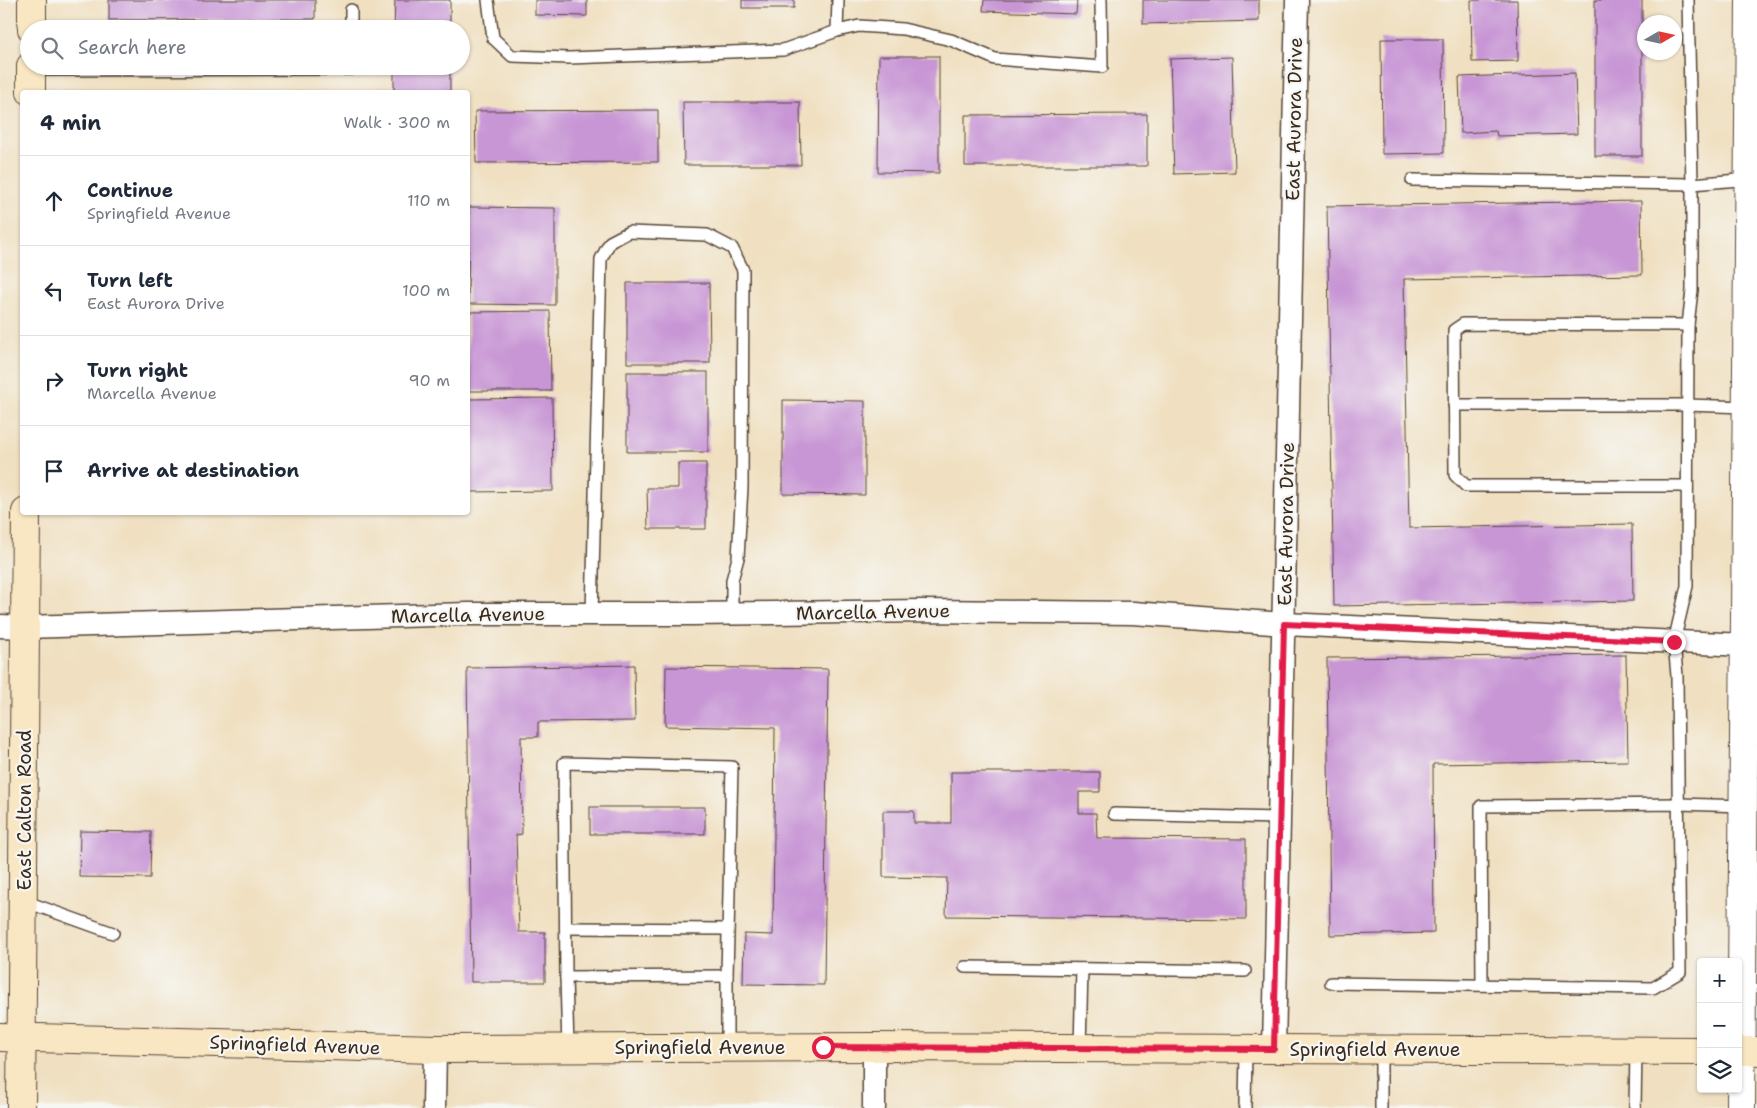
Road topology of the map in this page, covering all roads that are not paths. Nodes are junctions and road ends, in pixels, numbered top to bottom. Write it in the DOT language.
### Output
graph roads {
  1 [pos="32,0"];
  2 [pos="488,0"];
  3 [pos="838,0"];
  4 [pos="1102,0"];
  5 [pos="1297,0"];
  6 [pos="1688,0"];
  7 [pos="1750,0"];
  8 [pos="351,10"];
  9 [pos="32,20"];
  10 [pos="351,20"];
  11 [pos="836,31"];
  12 [pos="77,75"];
  13 [pos="31,76"];
  14 [pos="1412,180"];
  15 [pos="1753,180"];
  16 [pos="1692,184"];
  17 [pos="1688,325"];
  18 [pos="1750,399"];
  19 [pos="1687,404"];
  20 [pos="1454,405"];
  21 [pos="1687,486"];
  22 [pos="26,515"];
  23 [pos="592,614"];
  24 [pos="732,614"];
  25 [pos="1284,624"];
  26 [pos="12,627"];
  27 [pos="1674,642"];
  28 [pos="1745,645"];
  29 [pos="1751,688"];
  30 [pos="1679,804"];
  31 [pos="1743,806"];
  32 [pos="1114,814"];
  33 [pos="1280,818"];
  34 [pos="1750,854"];
  35 [pos="24,901"];
  36 [pos="566,928"];
  37 [pos="728,929"];
  38 [pos="113,933"];
  39 [pos="965,967"];
  40 [pos="1082,968"];
  41 [pos="1245,971"];
  42 [pos="727,976"];
  43 [pos="566,977"];
  44 [pos="1331,983"];
  45 [pos="1482,985"];
  46 [pos="11,1038"];
  47 [pos="727,1047"];
  48 [pos="874,1047"];
  49 [pos="568,1048"];
  50 [pos="1080,1048"];
  51 [pos="1246,1048"];
  52 [pos="435,1049"];
  53 [pos="1274,1049"];
  54 [pos="1381,1049"];
  55 [pos="1636,1050"];
  56 [pos="1697,1051"];
  57 [pos="1746,1051"];
  58 [pos="21,1108"];
  59 [pos="434,1108"];
  60 [pos="874,1108"];
  61 [pos="1245,1108"];
  62 [pos="1381,1108"];
  63 [pos="1636,1108"];
  64 [pos="1741,1108"];
  1 -- 9 [label="main road"];
  2 -- 11 [label="lane"];
  3 -- 11 [label="lane"];
  4 -- 11 [label="lane"];
  5 -- 25 [label="street, East Aurora Drive"];
  6 -- 16 [label="lane"];
  7 -- 15 [label="street"];
  8 -- 10 [label="lane"];
  12 -- 13 [label="lane"];
  14 -- 16 [label="lane"];
  15 -- 16 [label="lane"];
  15 -- 18 [label="street"];
  16 -- 17 [label="lane"];
  17 -- 19 [label="lane"];
  17 -- 20 [label="lane"];
  18 -- 19 [label="lane"];
  18 -- 28 [label="street"];
  19 -- 20 [label="lane"];
  19 -- 21 [label="lane"];
  20 -- 21 [label="lane"];
  21 -- 27 [label="lane"];
  22 -- 26 [label="main road, East Calton Road"];
  23 -- 24 [label="street, Marcella Avenue"];
  23 -- 24 [label="lane"];
  23 -- 26 [label="street, Marcella Avenue"];
  24 -- 25 [label="street, Marcella Avenue"];
  25 -- 27 [label="street, Marcella Avenue"];
  25 -- 33 [label="street, East Aurora Drive"];
  26 -- 35 [label="main road, East Calton Road"];
  27 -- 28 [label="street, Marcella Avenue"];
  27 -- 30 [label="lane"];
  28 -- 29 [label="street"];
  29 -- 31 [label="street"];
  30 -- 31 [label="lane"];
  30 -- 45 [label="lane"];
  30 -- 45 [label="lane"];
  31 -- 34 [label="street"];
  32 -- 33 [label="lane"];
  33 -- 53 [label="street, East Aurora Drive"];
  34 -- 57 [label="street"];
  35 -- 38 [label="lane"];
  35 -- 46 [label="main road, East Calton Road"];
  36 -- 37 [label="lane"];
  36 -- 37 [label="lane"];
  36 -- 43 [label="lane"];
  37 -- 42 [label="lane"];
  39 -- 40 [label="lane"];
  40 -- 41 [label="lane"];
  40 -- 50 [label="lane"];
  42 -- 43 [label="lane"];
  42 -- 47 [label="lane"];
  43 -- 49 [label="lane"];
  44 -- 45 [label="lane"];
  46 -- 52 [label="main road, Springfield Avenue"];
  46 -- 58 [label="main road, East Calton Road"];
  47 -- 48 [label="main road, Springfield Avenue"];
  47 -- 49 [label="main road, Springfield Avenue"];
  48 -- 50 [label="main road, Springfield Avenue"];
  48 -- 60 [label="street"];
  49 -- 52 [label="main road, Springfield Avenue"];
  50 -- 51 [label="main road, Springfield Avenue"];
  51 -- 53 [label="main road, Springfield Avenue"];
  51 -- 61 [label="lane"];
  52 -- 59 [label="street"];
  53 -- 54 [label="main road, Springfield Avenue"];
  54 -- 55 [label="main road, Springfield Avenue"];
  54 -- 62 [label="lane"];
  55 -- 56 [label="main road, Springfield Avenue"];
  55 -- 63 [label="lane"];
  57 -- 64 [label="street"];
}
